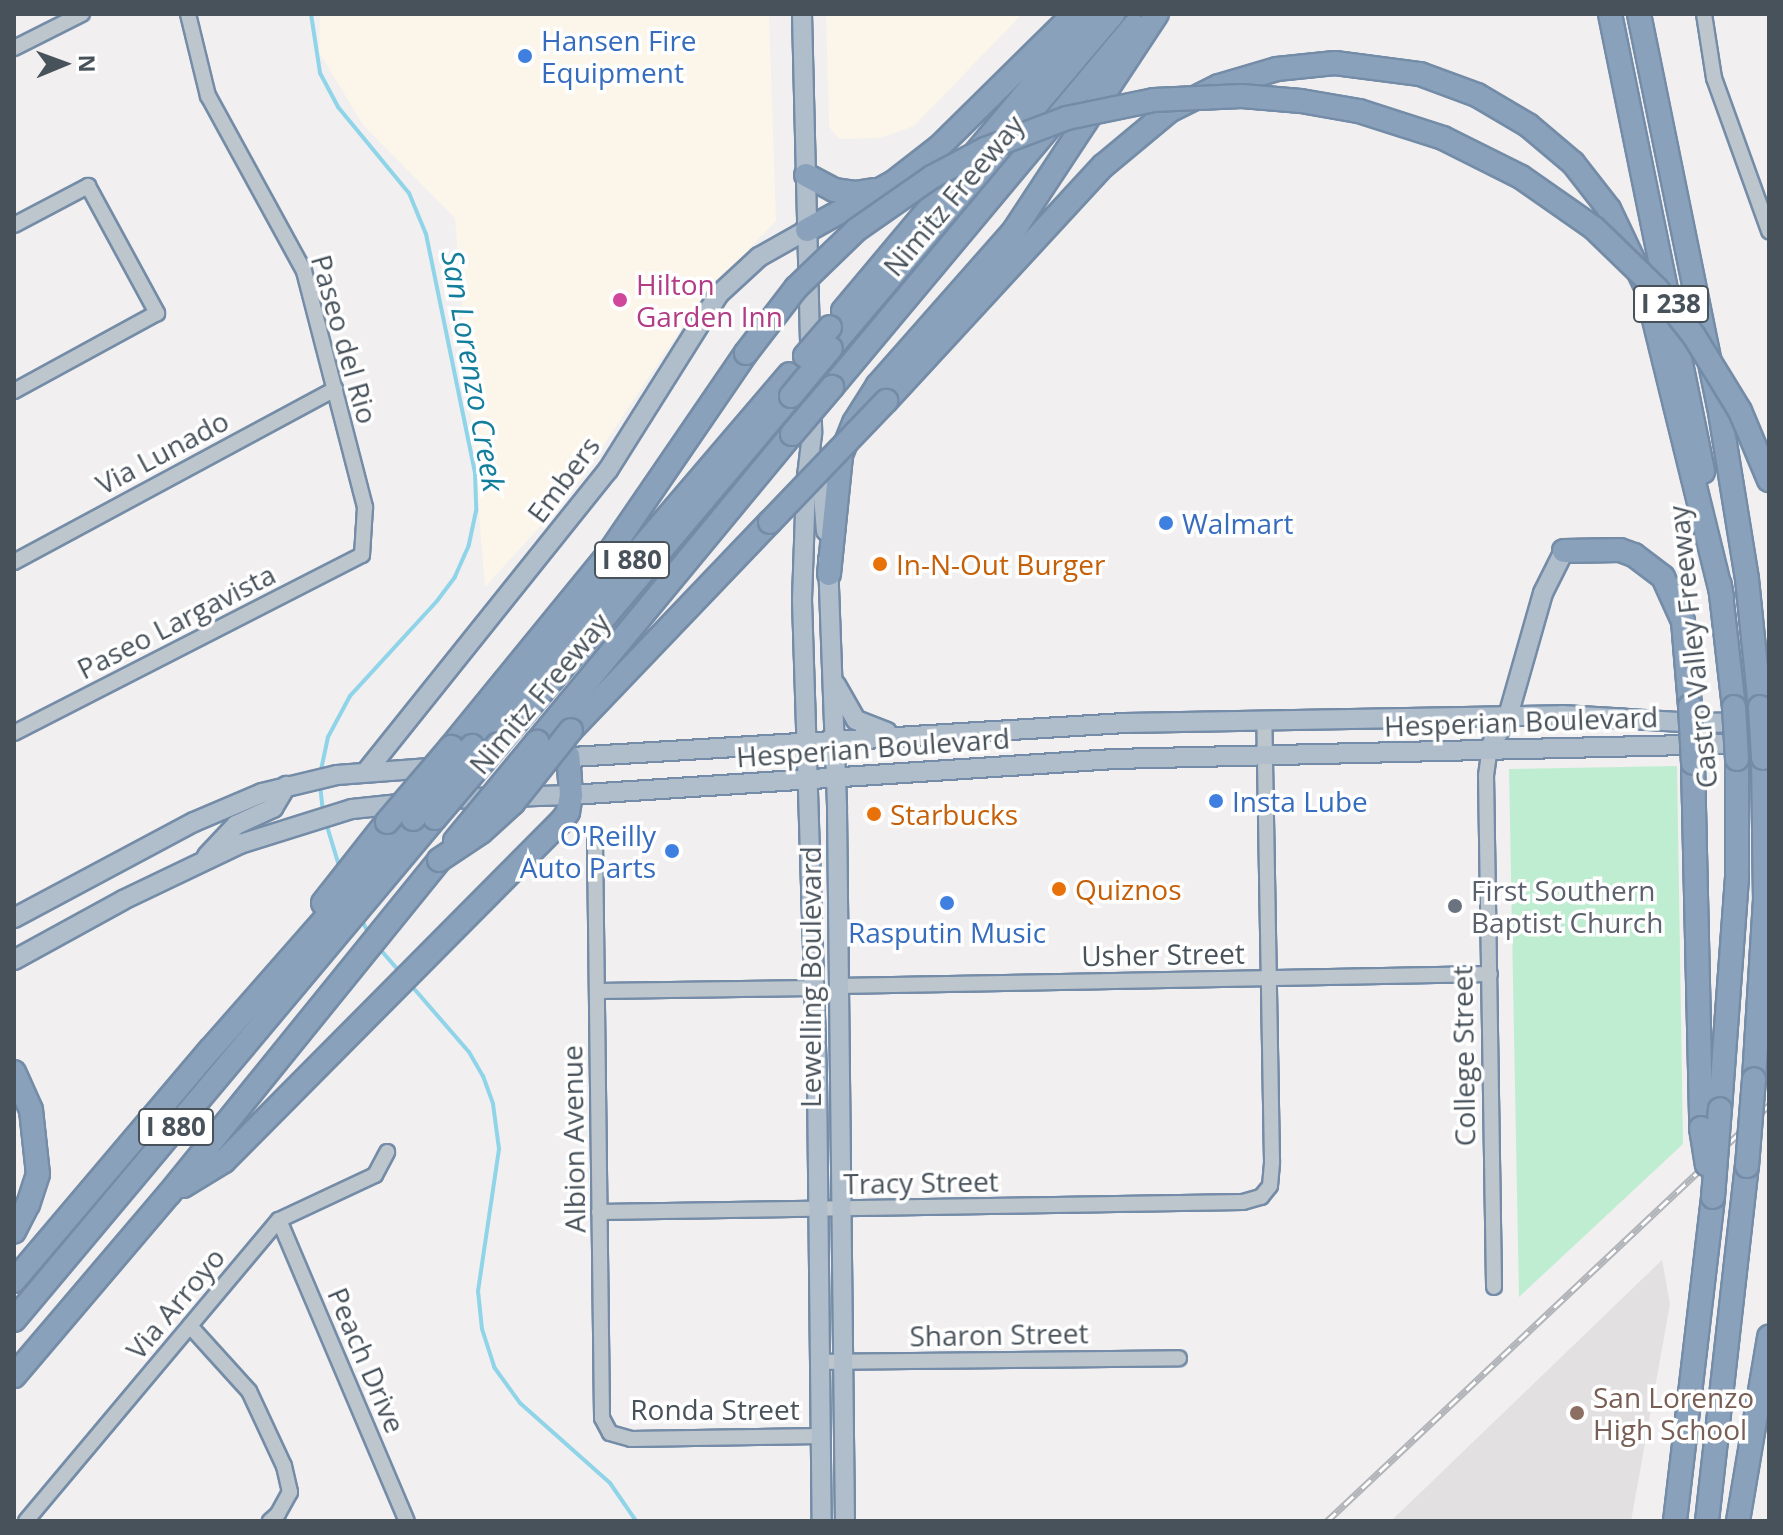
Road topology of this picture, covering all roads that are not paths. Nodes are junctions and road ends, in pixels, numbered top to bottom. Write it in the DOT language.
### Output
graph roads {
  1 [pos="82,14"];
  2 [pos="188,14"];
  3 [pos="802,14"];
  4 [pos="1074,14"];
  5 [pos="1092,14"];
  6 [pos="1113,14"];
  7 [pos="1144,14"];
  8 [pos="1157,14"];
  9 [pos="1610,14"];
  10 [pos="1639,14"];
  11 [pos="1704,14"];
  12 [pos="14,48"];
  13 [pos="806,175"];
  14 [pos="879,189"];
  15 [pos="14,225"];
  16 [pos="807,230"];
  17 [pos="1769,231"];
  18 [pos="830,337"];
  19 [pos="791,385"];
  20 [pos="335,389"];
  21 [pos="14,391"];
  22 [pos="802,434"];
  23 [pos="1769,480"];
  24 [pos="1564,551"];
  25 [pos="362,555"];
  26 [pos="14,562"];
  27 [pos="829,574"];
  28 [pos="1722,597"];
  29 [pos="832,674"];
  30 [pos="1765,714"];
  31 [pos="1508,716"];
  32 [pos="1264,720"];
  33 [pos="16,728"];
  34 [pos="910,736"];
  35 [pos="835,740"];
  36 [pos="806,741"];
  37 [pos="462,747"];
  38 [pos="1490,747"];
  39 [pos="1766,751"];
  40 [pos="568,756"];
  41 [pos="1265,756"];
  42 [pos="366,772"];
  43 [pos="836,779"];
  44 [pos="807,781"];
  45 [pos="286,786"];
  46 [pos="571,795"];
  47 [pos="424,819"];
  48 [pos="1769,825"];
  49 [pos="595,842"];
  50 [pos="205,858"];
  51 [pos="439,860"];
  52 [pos="369,871"];
  53 [pos="1765,900"];
  54 [pos="14,918"];
  55 [pos="330,918"];
  56 [pos="14,960"];
  57 [pos="1490,974"];
  58 [pos="1268,979"];
  59 [pos="837,986"];
  60 [pos="813,988"];
  61 [pos="598,991"];
  62 [pos="14,1072"];
  63 [pos="387,1152"];
  64 [pos="169,1194"];
  65 [pos="1713,1197"];
  66 [pos="817,1209"];
  67 [pos="839,1209"];
  68 [pos="599,1212"];
  69 [pos="279,1220"];
  70 [pos="14,1232"];
  71 [pos="14,1281"];
  72 [pos="1494,1287"];
  73 [pos="14,1320"];
  74 [pos="190,1326"];
  75 [pos="1769,1337"];
  76 [pos="1179,1358"];
  77 [pos="843,1361"];
  78 [pos="819,1362"];
  79 [pos="14,1376"];
  80 [pos="610,1433"];
  81 [pos="820,1436"];
  82 [pos="26,1521"];
  83 [pos="270,1521"];
  84 [pos="407,1521"];
  85 [pos="822,1521"];
  86 [pos="845,1521"];
  87 [pos="1675,1521"];
  88 [pos="1707,1521"];
  89 [pos="1738,1521"];
  1 -- 12 [label="street"];
  2 -- 20 [label="street, Paseo del Rio"];
  3 -- 13 [label="main road, Lewelling Boulevard"];
  4 -- 14 [label="highway"];
  5 -- 18 [label="highway, Nimitz Freeway / I 880"];
  6 -- 18 [label="highway, I 880"];
  7 -- 22 [label="highway, Nimitz Freeway / I 880, bridge"];
  8 -- 27 [label="highway"];
  9 -- 28 [label="highway, Castro Valley Freeway / I 238"];
  10 -- 30 [label="highway, Castro Valley Freeway / I 238"];
  11 -- 17 [label="street"];
  13 -- 14 [label="highway"];
  13 -- 16 [label="main road, Lewelling Boulevard"];
  14 -- 16 [label="highway"];
  15 -- 21 [label="street"];
  16 -- 22 [label="main road, Lewelling Boulevard"];
  16 -- 42 [label="main road, Embers"];
  18 -- 19 [label="highway, Nimitz Freeway / I 880, bridge"];
  19 -- 37 [label="highway, Nimitz Freeway / I 880"];
  19 -- 47 [label="highway, I 880, bridge"];
  20 -- 25 [label="street, Paseo del Rio"];
  20 -- 26 [label="street, Via Lunado"];
  22 -- 27 [label="main road, Lewelling Boulevard"];
  22 -- 36 [label="main road, Lewelling Boulevard"];
  22 -- 51 [label="highway, Nimitz Freeway / I 880, bridge"];
  23 -- 37 [label="highway, bridge"];
  24 -- 31 [label="main road, College Street"];
  24 -- 65 [label="highway, bridge"];
  25 -- 33 [label="street, Paseo Largavista"];
  27 -- 29 [label="main road, Lewelling Boulevard"];
  28 -- 51 [label="highway, bridge"];
  28 -- 65 [label="highway, Castro Valley Freeway / I 238, bridge"];
  29 -- 34 [label="main road"];
  29 -- 35 [label="main road, Lewelling Boulevard"];
  30 -- 31 [label="main road, Hesperian Boulevard"];
  30 -- 39 [label="highway, Castro Valley Freeway / I 238, bridge"];
  31 -- 32 [label="main road, Hesperian Boulevard"];
  31 -- 38 [label="main road, College Street"];
  32 -- 34 [label="main road, Hesperian Boulevard"];
  32 -- 41 [label="street"];
  34 -- 35 [label="main road, Hesperian Boulevard"];
  35 -- 36 [label="main road, Hesperian Boulevard"];
  35 -- 43 [label="main road, Lewelling Boulevard"];
  36 -- 40 [label="main road, Hesperian Boulevard"];
  36 -- 44 [label="main road, Lewelling Boulevard"];
  37 -- 47 [label="highway, Nimitz Freeway / I 880, bridge"];
  37 -- 52 [label="highway, bridge"];
  38 -- 39 [label="main road, Hesperian Boulevard"];
  38 -- 41 [label="main road, Hesperian Boulevard"];
  38 -- 57 [label="street, College Street"];
  39 -- 53 [label="highway, Castro Valley Freeway / I 238"];
  40 -- 42 [label="main road, Hesperian Boulevard"];
  40 -- 46 [label="highway"];
  41 -- 43 [label="main road, Hesperian Boulevard"];
  41 -- 58 [label="street"];
  42 -- 45 [label="main road, Hesperian Boulevard"];
  43 -- 44 [label="main road, Hesperian Boulevard"];
  43 -- 59 [label="main road, Lewelling Boulevard"];
  44 -- 46 [label="main road, Hesperian Boulevard"];
  44 -- 60 [label="main road, Lewelling Boulevard"];
  45 -- 50 [label="main road"];
  45 -- 54 [label="main road, Hesperian Boulevard"];
  46 -- 50 [label="main road, Hesperian Boulevard"];
  46 -- 64 [label="highway"];
  47 -- 52 [label="highway, Nimitz Freeway / I 880"];
  48 -- 53 [label="highway"];
  49 -- 61 [label="street, Albion Avenue"];
  50 -- 56 [label="main road, Hesperian Boulevard"];
  51 -- 64 [label="highway, Nimitz Freeway / I 880"];
  52 -- 55 [label="highway"];
  52 -- 55 [label="highway, I 880"];
  53 -- 88 [label="highway, Castro Valley Freeway / I 238, bridge"];
  55 -- 71 [label="highway, I 880"];
  55 -- 73 [label="highway, I 880"];
  57 -- 58 [label="street, Usher Street"];
  57 -- 72 [label="street, College Street"];
  58 -- 59 [label="street, Usher Street"];
  58 -- 67 [label="street, Tracy Street"];
  59 -- 67 [label="main road, Lewelling Boulevard"];
  60 -- 61 [label="street"];
  60 -- 66 [label="main road, Lewelling Boulevard"];
  61 -- 68 [label="street, Albion Avenue"];
  62 -- 70 [label="highway"];
  63 -- 69 [label="street, Via Arroyo"];
  64 -- 79 [label="highway, Nimitz Freeway / I 880"];
  65 -- 87 [label="highway, Castro Valley Freeway / I 238"];
  66 -- 67 [label="street, Tracy Street"];
  66 -- 68 [label="street, Tracy Street"];
  66 -- 78 [label="main road, Lewelling Boulevard"];
  67 -- 77 [label="main road, Lewelling Boulevard"];
  68 -- 80 [label="street, Albion Avenue"];
  69 -- 74 [label="street, Via Arroyo"];
  69 -- 84 [label="street, Peach Drive"];
  74 -- 82 [label="street, Via Arroyo"];
  74 -- 83 [label="street"];
  75 -- 89 [label="highway"];
  76 -- 77 [label="street, Sharon Street"];
  77 -- 78 [label="street, Sharon Street"];
  77 -- 86 [label="main road, Lewelling Boulevard"];
  78 -- 81 [label="main road, Lewelling Boulevard"];
  80 -- 81 [label="street, Ronda Street"];
  81 -- 85 [label="main road, Lewelling Boulevard"];
}
